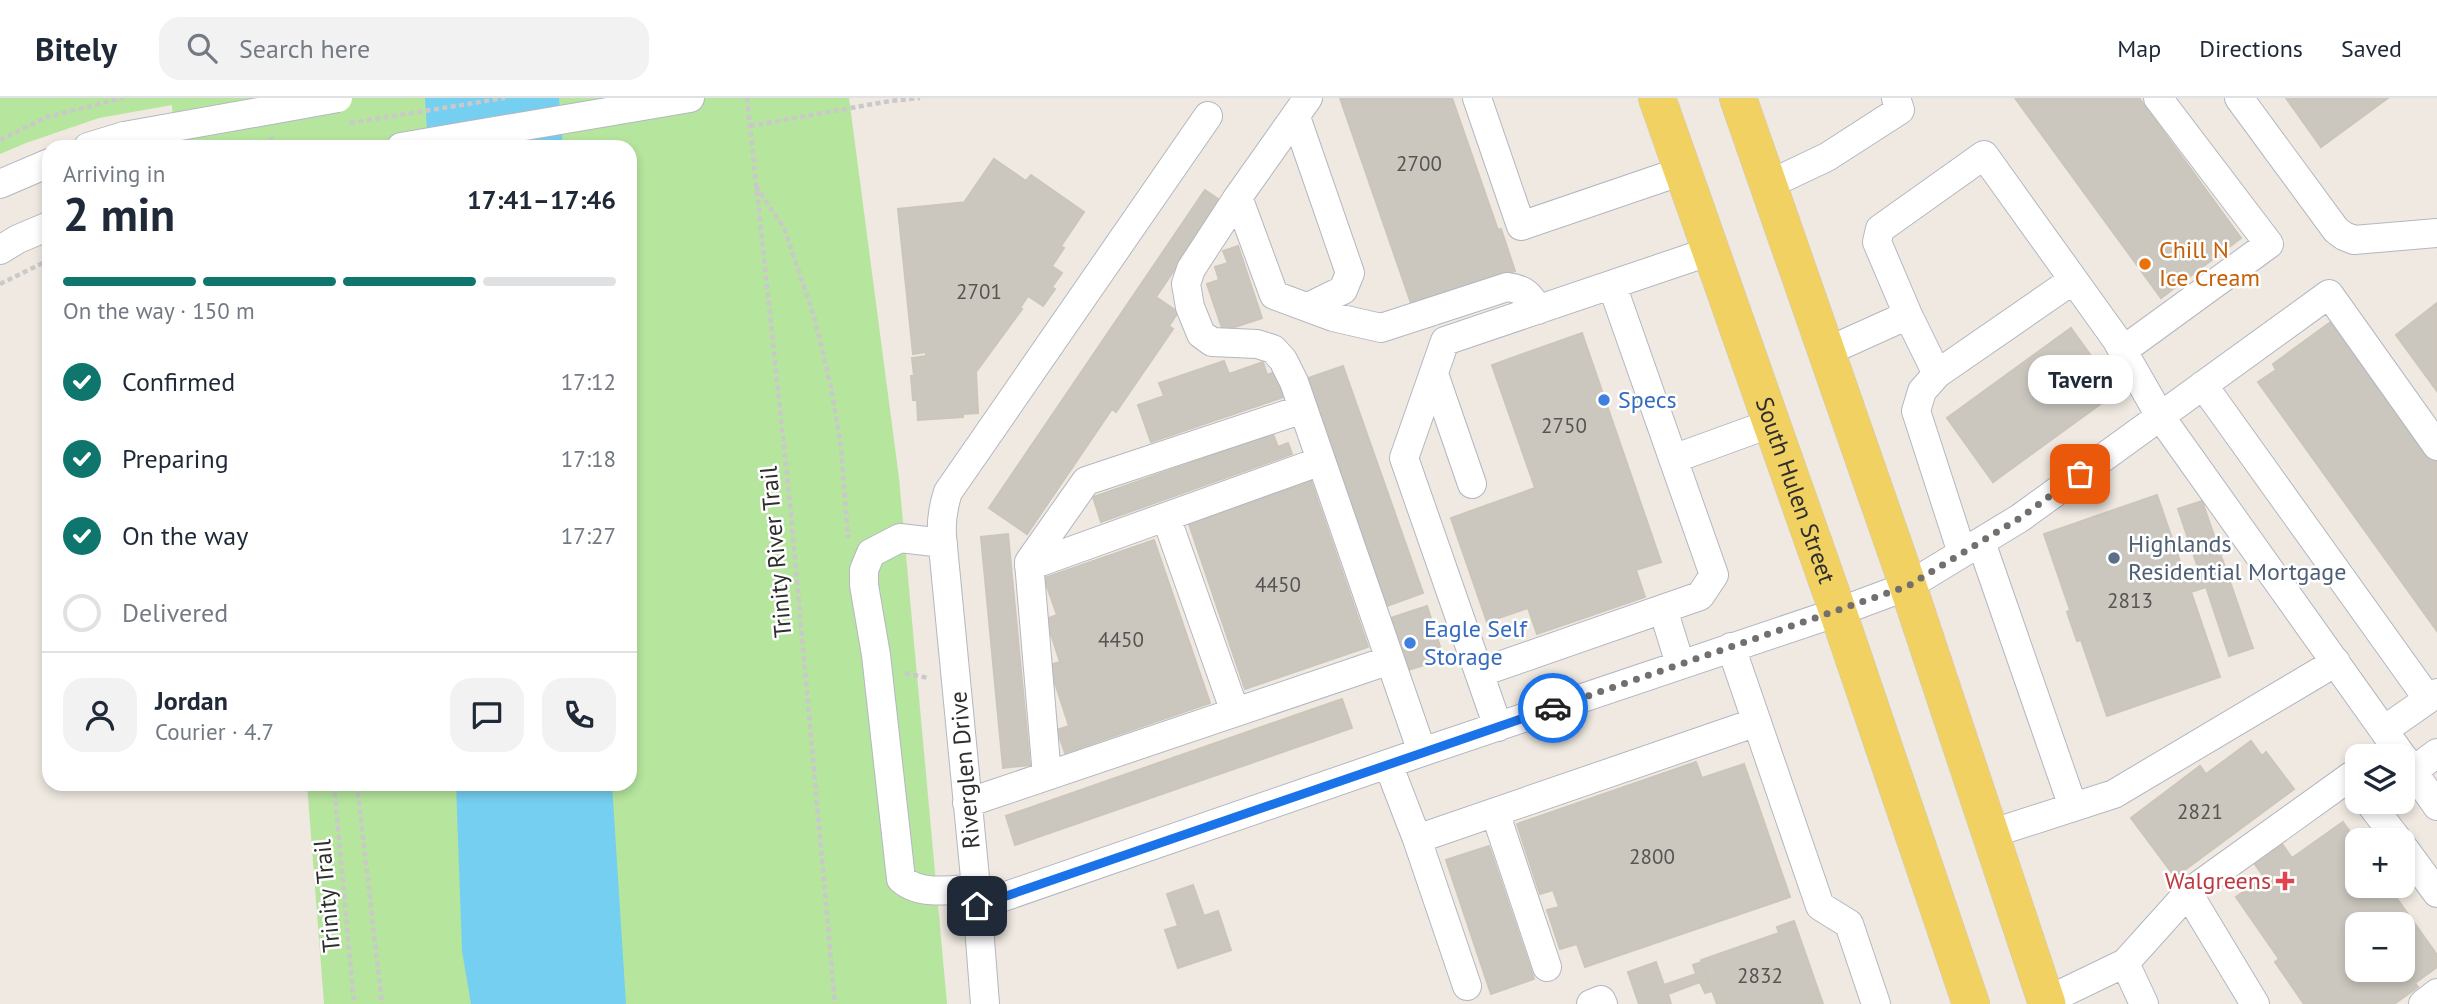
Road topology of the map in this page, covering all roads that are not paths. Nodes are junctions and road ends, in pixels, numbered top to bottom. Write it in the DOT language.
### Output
graph roads {
  1 [pos="690,98"];
  2 [pos="1477,98"];
  3 [pos="1657,98"];
  4 [pos="1738,98"];
  5 [pos="1896,98"];
  6 [pos="2158,98"];
  7 [pos="2239,98"];
  8 [pos="1302,107"];
  9 [pos="339,112"];
  10 [pos="1209,116"];
  11 [pos="111,140"];
  12 [pos="442,140"];
  13 [pos="42,166"];
  14 [pos="1682,171"];
  15 [pos="0,184"];
  16 [pos="1768,185"];
  17 [pos="1238,197"];
  18 [pos="42,229"];
  19 [pos="2437,233"];
  20 [pos="0,250"];
  21 [pos="1711,251"];
  22 [pos="2073,280"];
  23 [pos="1612,285"];
  24 [pos="1308,307"];
  25 [pos="1538,310"];
  26 [pos="1908,315"];
  27 [pos="2122,351"];
  28 [pos="1826,352"];
  29 [pos="1937,373"];
  30 [pos="1434,374"];
  31 [pos="2203,385"];
  32 [pos="1303,409"];
  33 [pos="2160,416"];
  34 [pos="1772,423"];
  35 [pos="2437,446"];
  36 [pos="1674,459"];
  37 [pos="1321,461"];
  38 [pos="1472,484"];
  39 [pos="1166,517"];
  40 [pos="942,539"];
  41 [pos="1972,547"];
  42 [pos="1029,566"];
  43 [pos="1908,586"];
  44 [pos="1663,609"];
  45 [pos="1838,612"];
  46 [pos="1731,647"];
  47 [pos="1390,660"];
  48 [pos="2336,662"];
  49 [pos="1680,664"];
  50 [pos="1479,673"];
  51 [pos="2433,696"];
  52 [pos="1235,712"];
  53 [pos="1757,722"];
  54 [pos="1499,727"];
  55 [pos="2384,730"];
  56 [pos="2394,744"];
  57 [pos="1422,752"];
  58 [pos="2437,753"];
  59 [pos="2415,759"];
  60 [pos="1388,764"];
  61 [pos="2415,775"];
  62 [pos="1047,776"];
  63 [pos="2345,780"];
  64 [pos="967,803"];
  65 [pos="2437,806"];
  66 [pos="2073,807"];
  67 [pos="1495,812"];
  68 [pos="2378,814"];
  69 [pos="2389,828"];
  70 [pos="1990,834"];
  71 [pos="1417,839"];
  72 [pos="2415,863"];
  73 [pos="2188,893"];
  74 [pos="2437,893"];
  75 [pos="977,897"];
  76 [pos="2125,963"];
  77 [pos="1547,967"];
  78 [pos="1467,986"];
  79 [pos="2437,993"];
  80 [pos="2046,1002"];
  81 [pos="985,1004"];
  82 [pos="1591,1004"];
  83 [pos="1602,1004"];
  84 [pos="1876,1004"];
  85 [pos="1971,1004"];
  86 [pos="2144,1004"];
  87 [pos="2255,1004"];
  88 [pos="2423,1004"];
  1 -- 12 [label="street"];
  2 -- 14 [label="street"];
  3 -- 14 [label="main road, South Hulen Street"];
  4 -- 16 [label="main road"];
  5 -- 16 [label="street"];
  6 -- 27 [label="street"];
  7 -- 19 [label="street"];
  8 -- 17 [label="street"];
  8 -- 24 [label="street"];
  9 -- 11 [label="street, bridge"];
  10 -- 40 [label="street, Riverglen Drive"];
  13 -- 15 [label="street"];
  14 -- 21 [label="main road, South Hulen Street"];
  16 -- 28 [label="main road"];
  17 -- 24 [label="street"];
  17 -- 32 [label="street"];
  18 -- 20 [label="street"];
  21 -- 23 [label="street"];
  21 -- 34 [label="main road, South Hulen Street"];
  22 -- 26 [label="street"];
  22 -- 27 [label="street"];
  22 -- 29 [label="street"];
  23 -- 25 [label="street"];
  23 -- 36 [label="street"];
  24 -- 25 [label="street"];
  25 -- 30 [label="street"];
  26 -- 28 [label="street"];
  26 -- 29 [label="street"];
  27 -- 33 [label="street"];
  28 -- 43 [label="main road"];
  29 -- 41 [label="street"];
  30 -- 38 [label="street"];
  30 -- 50 [label="street"];
  31 -- 33 [label="street"];
  31 -- 35 [label="street"];
  31 -- 51 [label="street"];
  32 -- 37 [label="street"];
  32 -- 42 [label="street"];
  33 -- 41 [label="street"];
  33 -- 48 [label="street"];
  34 -- 36 [label="street"];
  34 -- 45 [label="main road, South Hulen Street"];
  36 -- 44 [label="street"];
  37 -- 39 [label="street"];
  37 -- 47 [label="street"];
  39 -- 42 [label="street"];
  39 -- 52 [label="street"];
  40 -- 64 [label="street, Riverglen Drive"];
  40 -- 75 [label="street"];
  41 -- 43 [label="street"];
  41 -- 66 [label="street"];
  42 -- 62 [label="street"];
  43 -- 45 [label="street"];
  43 -- 70 [label="main road"];
  44 -- 49 [label="street"];
  44 -- 50 [label="street"];
  45 -- 46 [label="street"];
  45 -- 85 [label="main road, South Hulen Street"];
  46 -- 49 [label="street"];
  46 -- 53 [label="street"];
  47 -- 52 [label="street"];
  47 -- 57 [label="street"];
  48 -- 55 [label="street"];
  48 -- 66 [label="street"];
  49 -- 54 [label="street"];
  50 -- 54 [label="street"];
  51 -- 55 [label="street"];
  52 -- 62 [label="street"];
  53 -- 67 [label="street"];
  53 -- 84 [label="street"];
  54 -- 57 [label="street"];
  55 -- 56 [label="street"];
  57 -- 60 [label="street"];
  58 -- 59 [label="street"];
  60 -- 71 [label="street"];
  60 -- 75 [label="street"];
  61 -- 65 [label="street"];
  62 -- 64 [label="street"];
  63 -- 73 [label="street"];
  64 -- 75 [label="street, Riverglen Drive"];
  66 -- 70 [label="street"];
  67 -- 71 [label="street"];
  67 -- 77 [label="street"];
  68 -- 69 [label="street"];
  70 -- 80 [label="main road"];
  71 -- 78 [label="street"];
  72 -- 74 [label="street"];
  73 -- 76 [label="street"];
  73 -- 87 [label="street"];
  75 -- 81 [label="street, Riverglen Drive"];
  76 -- 80 [label="street"];
  76 -- 86 [label="street"];
  79 -- 88 [label="street"];
  82 -- 83 [label="street"];
}
